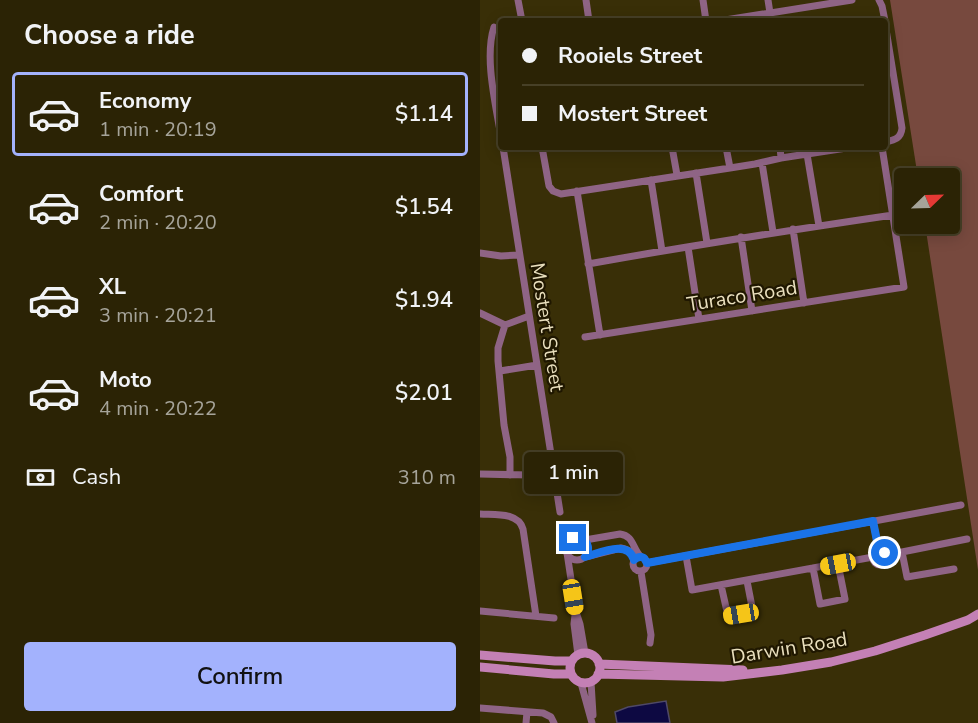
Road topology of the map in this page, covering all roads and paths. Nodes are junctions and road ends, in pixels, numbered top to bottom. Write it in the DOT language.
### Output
graph roads {
  1 [pos="518,0"];
  2 [pos="585,0"];
  3 [pos="703,0"];
  4 [pos="768,0"];
  5 [pos="852,0"];
  6 [pos="879,0"];
  7 [pos="770,13"];
  8 [pos="521,18"];
  9 [pos="588,18"];
  10 [pos="706,18"];
  11 [pos="759,18"];
  12 [pos="884,18"];
  13 [pos="494,27"];
  14 [pos="889,68"];
  15 [pos="498,116"];
  16 [pos="888,142"];
  17 [pos="503,150"];
  18 [pos="543,150"];
  19 [pos="673,150"];
  20 [pos="727,150"];
  21 [pos="780,150"];
  22 [pos="833,150"];
  23 [pos="882,150"];
  24 [pos="807,154"];
  25 [pos="781,158"];
  26 [pos="762,163"];
  27 [pos="730,168"];
  28 [pos="696,173"];
  29 [pos="677,176"];
  30 [pos="651,180"];
  31 [pos="576,191"];
  32 [pos="893,215"];
  33 [pos="819,225"];
  34 [pos="793,229"];
  35 [pos="773,232"];
  36 [pos="741,237"];
  37 [pos="707,243"];
  38 [pos="688,247"];
  39 [pos="662,251"];
  40 [pos="480,253"];
  41 [pos="519,255"];
  42 [pos="588,264"];
  43 [pos="804,303"];
  44 [pos="752,311"];
  45 [pos="480,313"];
  46 [pos="529,316"];
  47 [pos="699,319"];
  48 [pos="505,325"];
  49 [pos="600,335"];
  50 [pos="585,338"];
  51 [pos="537,365"];
  52 [pos="500,371"];
  53 [pos="480,474"];
  54 [pos="554,474"];
  55 [pos="510,475"];
  56 [pos="961,505"];
  57 [pos="560,512"];
  58 [pos="480,514"];
  59 [pos="873,521"];
  60 [pos="967,539"];
  61 [pos="585,540"];
  62 [pos="879,551"];
  63 [pos="902,552"];
  64 [pos="567,553"];
  65 [pos="887,555"];
  66 [pos="686,556"];
  67 [pos="873,557"];
  68 [pos="638,558"];
  69 [pos="583,559"];
  70 [pos="647,563"];
  71 [pos="838,564"];
  72 [pos="813,568"];
  73 [pos="954,568"];
  74 [pos="641,572"];
  75 [pos="570,575"];
  76 [pos="747,581"];
  77 [pos="721,585"];
  78 [pos="978,610"];
  79 [pos="480,611"];
  80 [pos="978,615"];
  81 [pos="536,616"];
  82 [pos="555,618"];
  83 [pos="650,643"];
  84 [pos="480,655"];
  85 [pos="578,656"];
  86 [pos="599,664"];
  87 [pos="480,667"];
  88 [pos="571,674"];
  89 [pos="598,674"];
  90 [pos="586,683"];
  91 [pos="480,708"];
  92 [pos="527,712"];
  93 [pos="526,723"];
  94 [pos="554,723"];
  95 [pos="593,723"];
  1 -- 8 [label="street"];
  2 -- 9 [label="street"];
  3 -- 10 [label="street"];
  4 -- 7 [label="street"];
  5 -- 7 [label="street"];
  6 -- 12 [label="street"];
  7 -- 11 [label="street"];
  13 -- 15 [label="street"];
  14 -- 16 [label="street"];
  17 -- 41 [label="street, Mostert Street"];
  18 -- 31 [label="street"];
  19 -- 29 [label="street"];
  20 -- 27 [label="street"];
  21 -- 25 [label="street"];
  22 -- 24 [label="street"];
  23 -- 32 [label="street"];
  24 -- 25 [label="street"];
  24 -- 33 [label="street"];
  25 -- 26 [label="street"];
  26 -- 27 [label="street"];
  26 -- 35 [label="street"];
  27 -- 28 [label="street"];
  28 -- 29 [label="street"];
  28 -- 37 [label="street"];
  29 -- 30 [label="street"];
  30 -- 31 [label="street"];
  30 -- 39 [label="street"];
  31 -- 42 [label="street"];
  32 -- 33 [label="street"];
  32 -- 43 [label="street, Turaco Road"];
  33 -- 34 [label="street"];
  34 -- 35 [label="street"];
  34 -- 43 [label="street"];
  35 -- 36 [label="street"];
  36 -- 37 [label="street"];
  36 -- 44 [label="street"];
  37 -- 38 [label="street"];
  38 -- 39 [label="street"];
  38 -- 47 [label="street"];
  39 -- 42 [label="street"];
  40 -- 41 [label="street"];
  41 -- 46 [label="street, Mostert Street"];
  42 -- 49 [label="street"];
  43 -- 44 [label="street, Turaco Road"];
  44 -- 47 [label="street, Turaco Road"];
  45 -- 48 [label="street"];
  46 -- 48 [label="street"];
  46 -- 51 [label="street, Mostert Street"];
  47 -- 49 [label="street, Turaco Road"];
  48 -- 52 [label="street"];
  49 -- 50 [label="street, Turaco Road"];
  51 -- 52 [label="street"];
  51 -- 54 [label="street, Mostert Street"];
  52 -- 55 [label="street"];
  53 -- 55 [label="street"];
  54 -- 55 [label="street"];
  54 -- 57 [label="street, Mostert Street"];
  56 -- 59 [label="street"];
  58 -- 81 [label="street"];
  59 -- 62 [label="street"];
  59 -- 66 [label="street"];
  60 -- 63 [label="street"];
  61 -- 64 [label="street"];
  61 -- 68 [label="street"];
  61 -- 69 [label="street"];
  62 -- 65 [label="street"];
  62 -- 67 [label="street"];
  63 -- 65 [label="street"];
  63 -- 73 [label="street"];
  64 -- 69 [label="street"];
  64 -- 75 [label="street"];
  65 -- 67 [label="street"];
  66 -- 70 [label="street"];
  66 -- 77 [label="street"];
  67 -- 71 [label="street"];
  68 -- 69 [label="street"];
  68 -- 70 [label="street"];
  68 -- 74 [label="street"];
  69 -- 75 [label="street"];
  70 -- 74 [label="street"];
  71 -- 72 [label="street"];
  71 -- 72 [label="street"];
  72 -- 76 [label="street"];
  74 -- 83 [label="street"];
  75 -- 85 [label="street"];
  76 -- 77 [label="street"];
  76 -- 77 [label="street"];
  78 -- 86 [label="street, Darwin Road"];
  79 -- 81 [label="street"];
  80 -- 89 [label="street, Darwin Road"];
  81 -- 82 [label="street"];
  84 -- 85 [label="street"];
  85 -- 86 [label="street"];
  85 -- 88 [label="street"];
  86 -- 89 [label="street"];
  87 -- 88 [label="street"];
  88 -- 90 [label="street"];
  89 -- 90 [label="street"];
  90 -- 95 [label="street"];
  91 -- 92 [label="street"];
  92 -- 93 [label="street"];
  92 -- 94 [label="street"];
}
